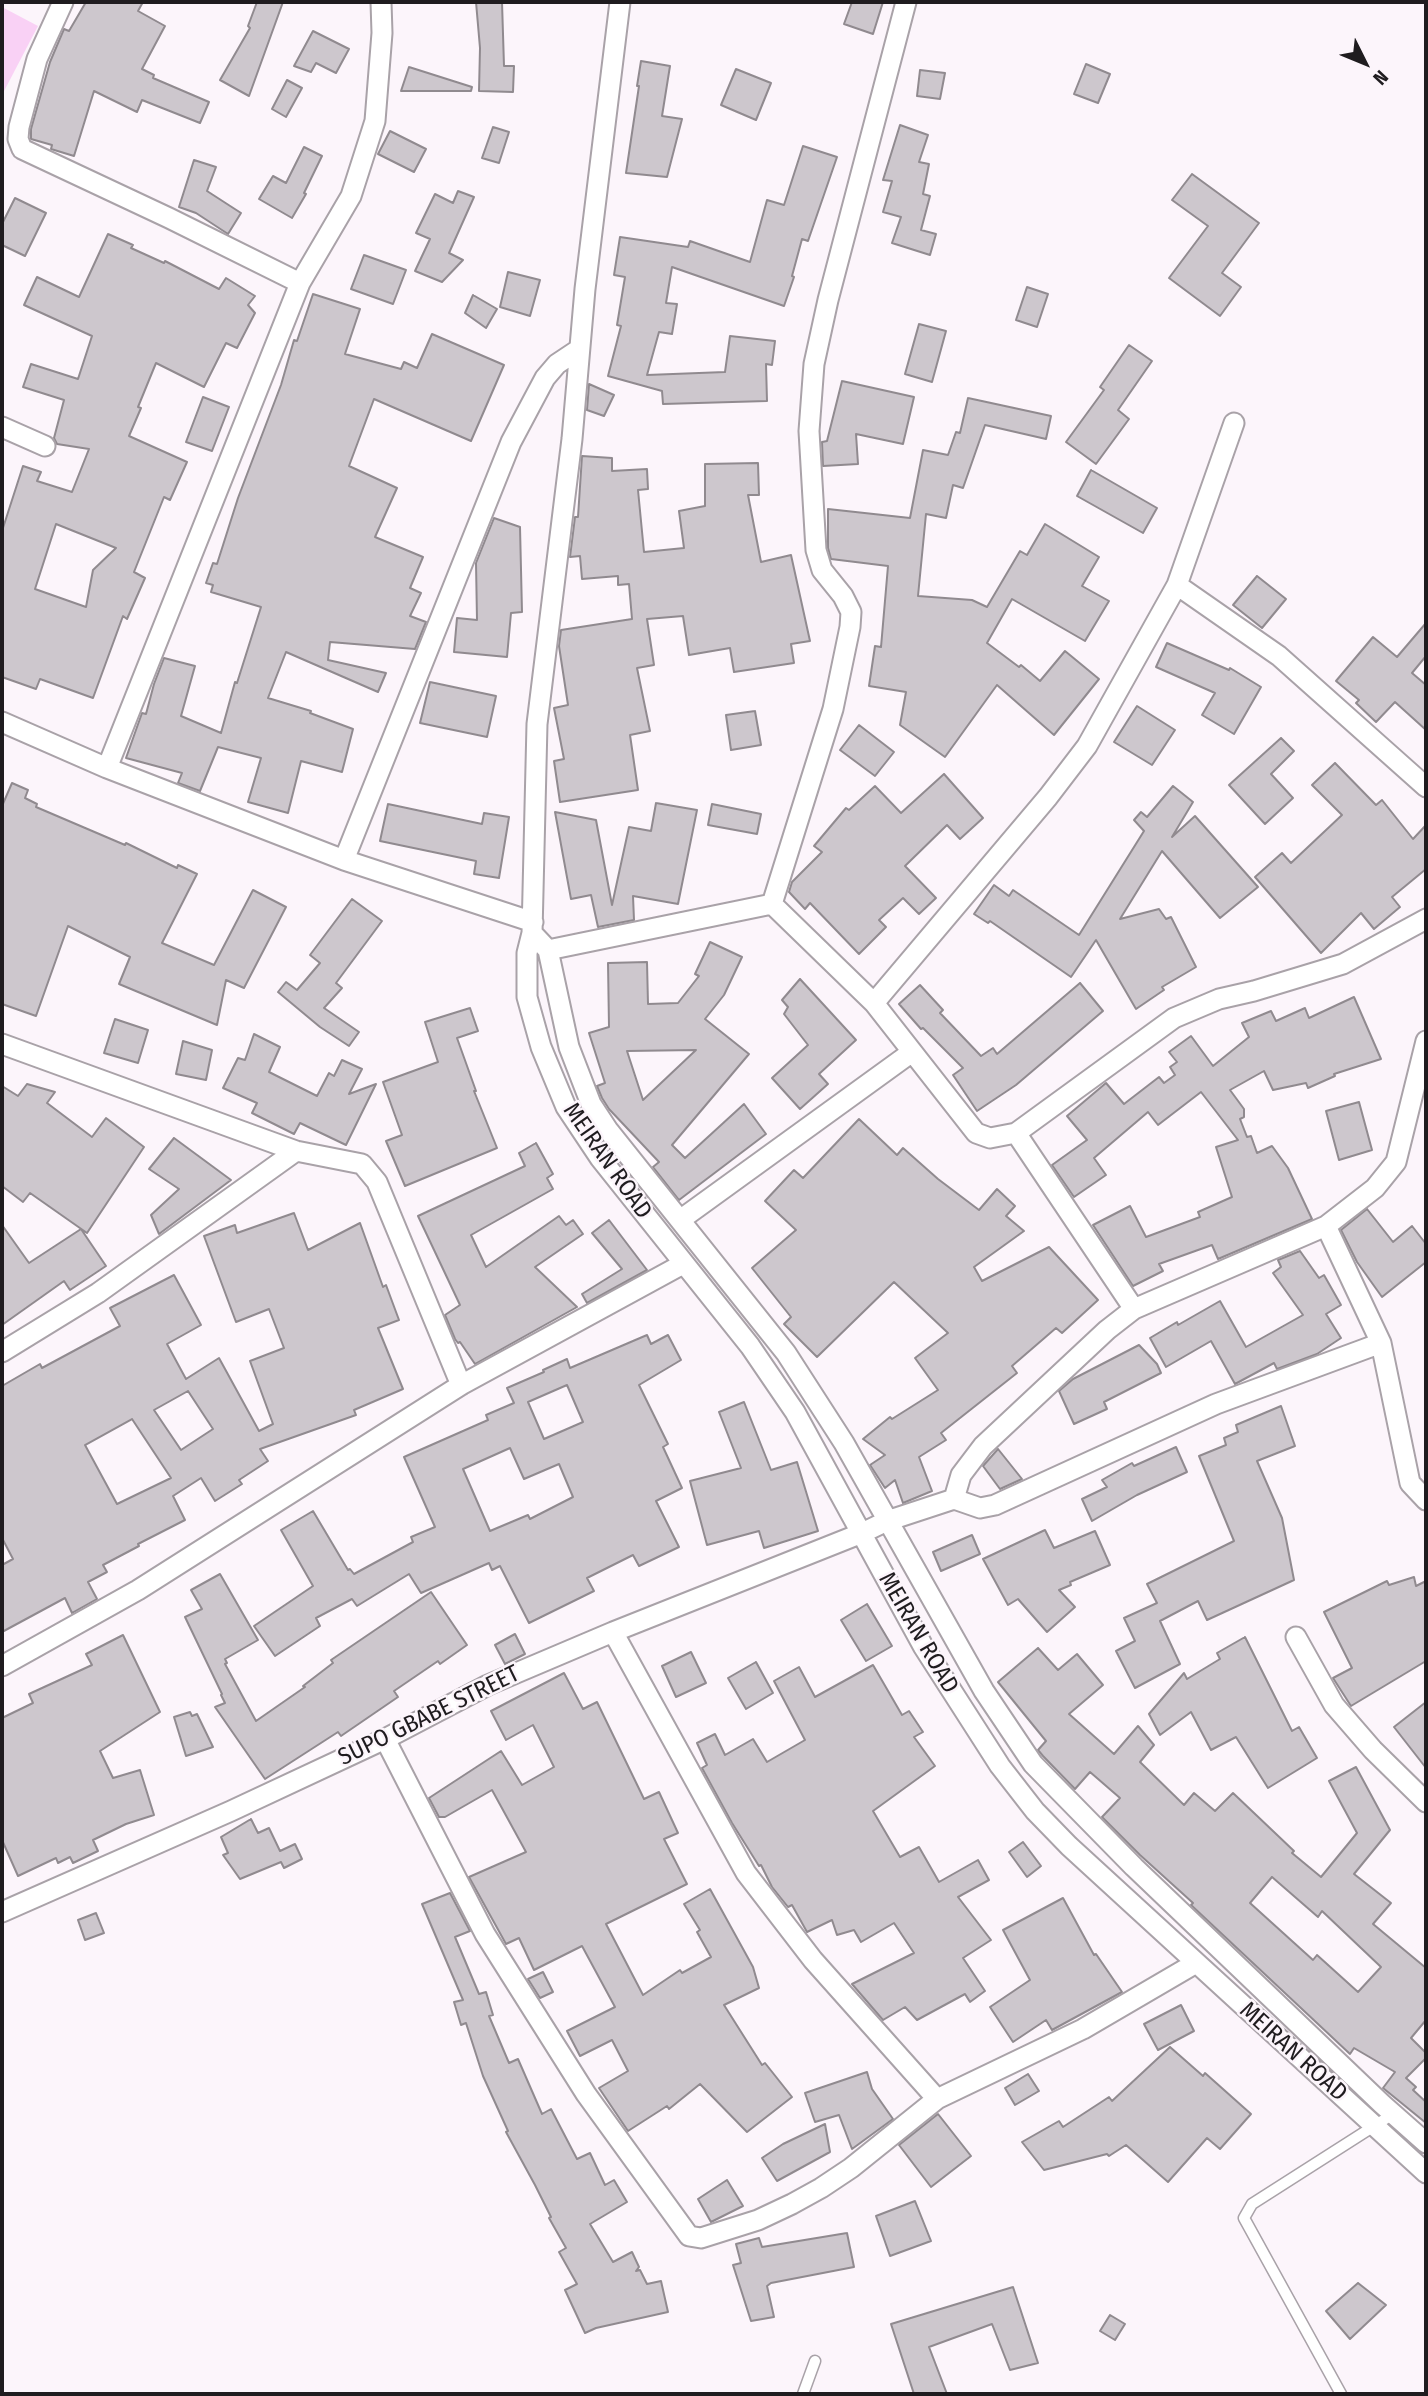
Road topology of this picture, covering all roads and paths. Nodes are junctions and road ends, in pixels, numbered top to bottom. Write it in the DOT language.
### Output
graph roads {
  1 [pos="62,2"];
  2 [pos="381,2"];
  3 [pos="620,2"];
  4 [pos="906,2"];
  5 [pos="300,283"];
  6 [pos="578,350"];
  7 [pos="1234,423"];
  8 [pos="2,427"];
  9 [pos="45,446"];
  10 [pos="1177,585"];
  11 [pos="2,722"];
  12 [pos="107,768"];
  13 [pos="1426,787"];
  14 [pos="344,860"];
  15 [pos="772,904"];
  16 [pos="1426,919"];
  17 [pos="533,927"];
  18 [pos="548,950"];
  19 [pos="874,1003"];
  20 [pos="1426,1041"];
  21 [pos="2,1044"];
  22 [pos="912,1052"];
  23 [pos="1016,1133"];
  24 [pos="296,1151"];
  25 [pos="680,1220"];
  26 [pos="1326,1226"];
  27 [pos="683,1265"];
  28 [pos="1133,1309"];
  29 [pos="1381,1343"];
  30 [pos="2,1352"];
  31 [pos="461,1385"];
  32 [pos="954,1499"];
  33 [pos="1426,1500"];
  34 [pos="887,1521"];
  35 [pos="862,1533"];
  36 [pos="612,1632"];
  37 [pos="1296,1637"];
  38 [pos="2,1666"];
  39 [pos="385,1739"];
  40 [pos="1426,1802"];
  41 [pos="2,1912"];
  42 [pos="1196,1963"];
  43 [pos="937,2099"];
  44 [pos="1393,2114"];
  45 [pos="1374,2126"];
  46 [pos="1426,2143"];
  47 [pos="1426,2173"];
  48 [pos="815,2361"];
  49 [pos="803,2394"];
  50 [pos="1341,2394"];
  1 -- 5 [label="street"];
  2 -- 5 [label="street"];
  3 -- 6 [label="street, MEIRAN ROAD"];
  4 -- 15 [label="street"];
  5 -- 12 [label="street"];
  6 -- 14 [label="street"];
  6 -- 17 [label="street, MEIRAN ROAD"];
  7 -- 10 [label="street"];
  8 -- 9 [label="street"];
  10 -- 13 [label="street"];
  10 -- 19 [label="street"];
  11 -- 12 [label="street"];
  12 -- 14 [label="street"];
  14 -- 17 [label="street"];
  15 -- 18 [label="street"];
  15 -- 19 [label="street"];
  16 -- 23 [label="street"];
  17 -- 18 [label="street"];
  17 -- 27 [label="street, MEIRAN ROAD"];
  18 -- 25 [label="street, MEIRAN ROAD"];
  19 -- 22 [label="street"];
  20 -- 26 [label="street"];
  21 -- 24 [label="street"];
  22 -- 23 [label="street"];
  22 -- 25 [label="street"];
  23 -- 28 [label="street"];
  24 -- 30 [label="street"];
  24 -- 31 [label="street"];
  25 -- 34 [label="street, MEIRAN ROAD"];
  26 -- 28 [label="street"];
  26 -- 29 [label="street"];
  27 -- 31 [label="street"];
  27 -- 35 [label="street, MEIRAN ROAD"];
  28 -- 32 [label="street"];
  29 -- 32 [label="street"];
  29 -- 33 [label="street"];
  31 -- 38 [label="street"];
  32 -- 34 [label="street, SUPO GBABE STREET"];
  34 -- 35 [label="street, SUPO GBABE STREET"];
  34 -- 44 [label="street, MEIRAN ROAD"];
  35 -- 36 [label="street, SUPO GBABE STREET"];
  35 -- 42 [label="street, MEIRAN ROAD"];
  36 -- 39 [label="street, SUPO GBABE STREET"];
  36 -- 43 [label="street"];
  37 -- 40 [label="street"];
  39 -- 41 [label="street, SUPO GBABE STREET"];
  39 -- 43 [label="street"];
  42 -- 43 [label="street"];
  42 -- 45 [label="street, MEIRAN ROAD"];
  44 -- 45 [label="lane"];
  44 -- 46 [label="street, MEIRAN ROAD"];
  45 -- 47 [label="street, MEIRAN ROAD"];
  45 -- 50 [label="lane"];
  48 -- 49 [label="lane"];
}
